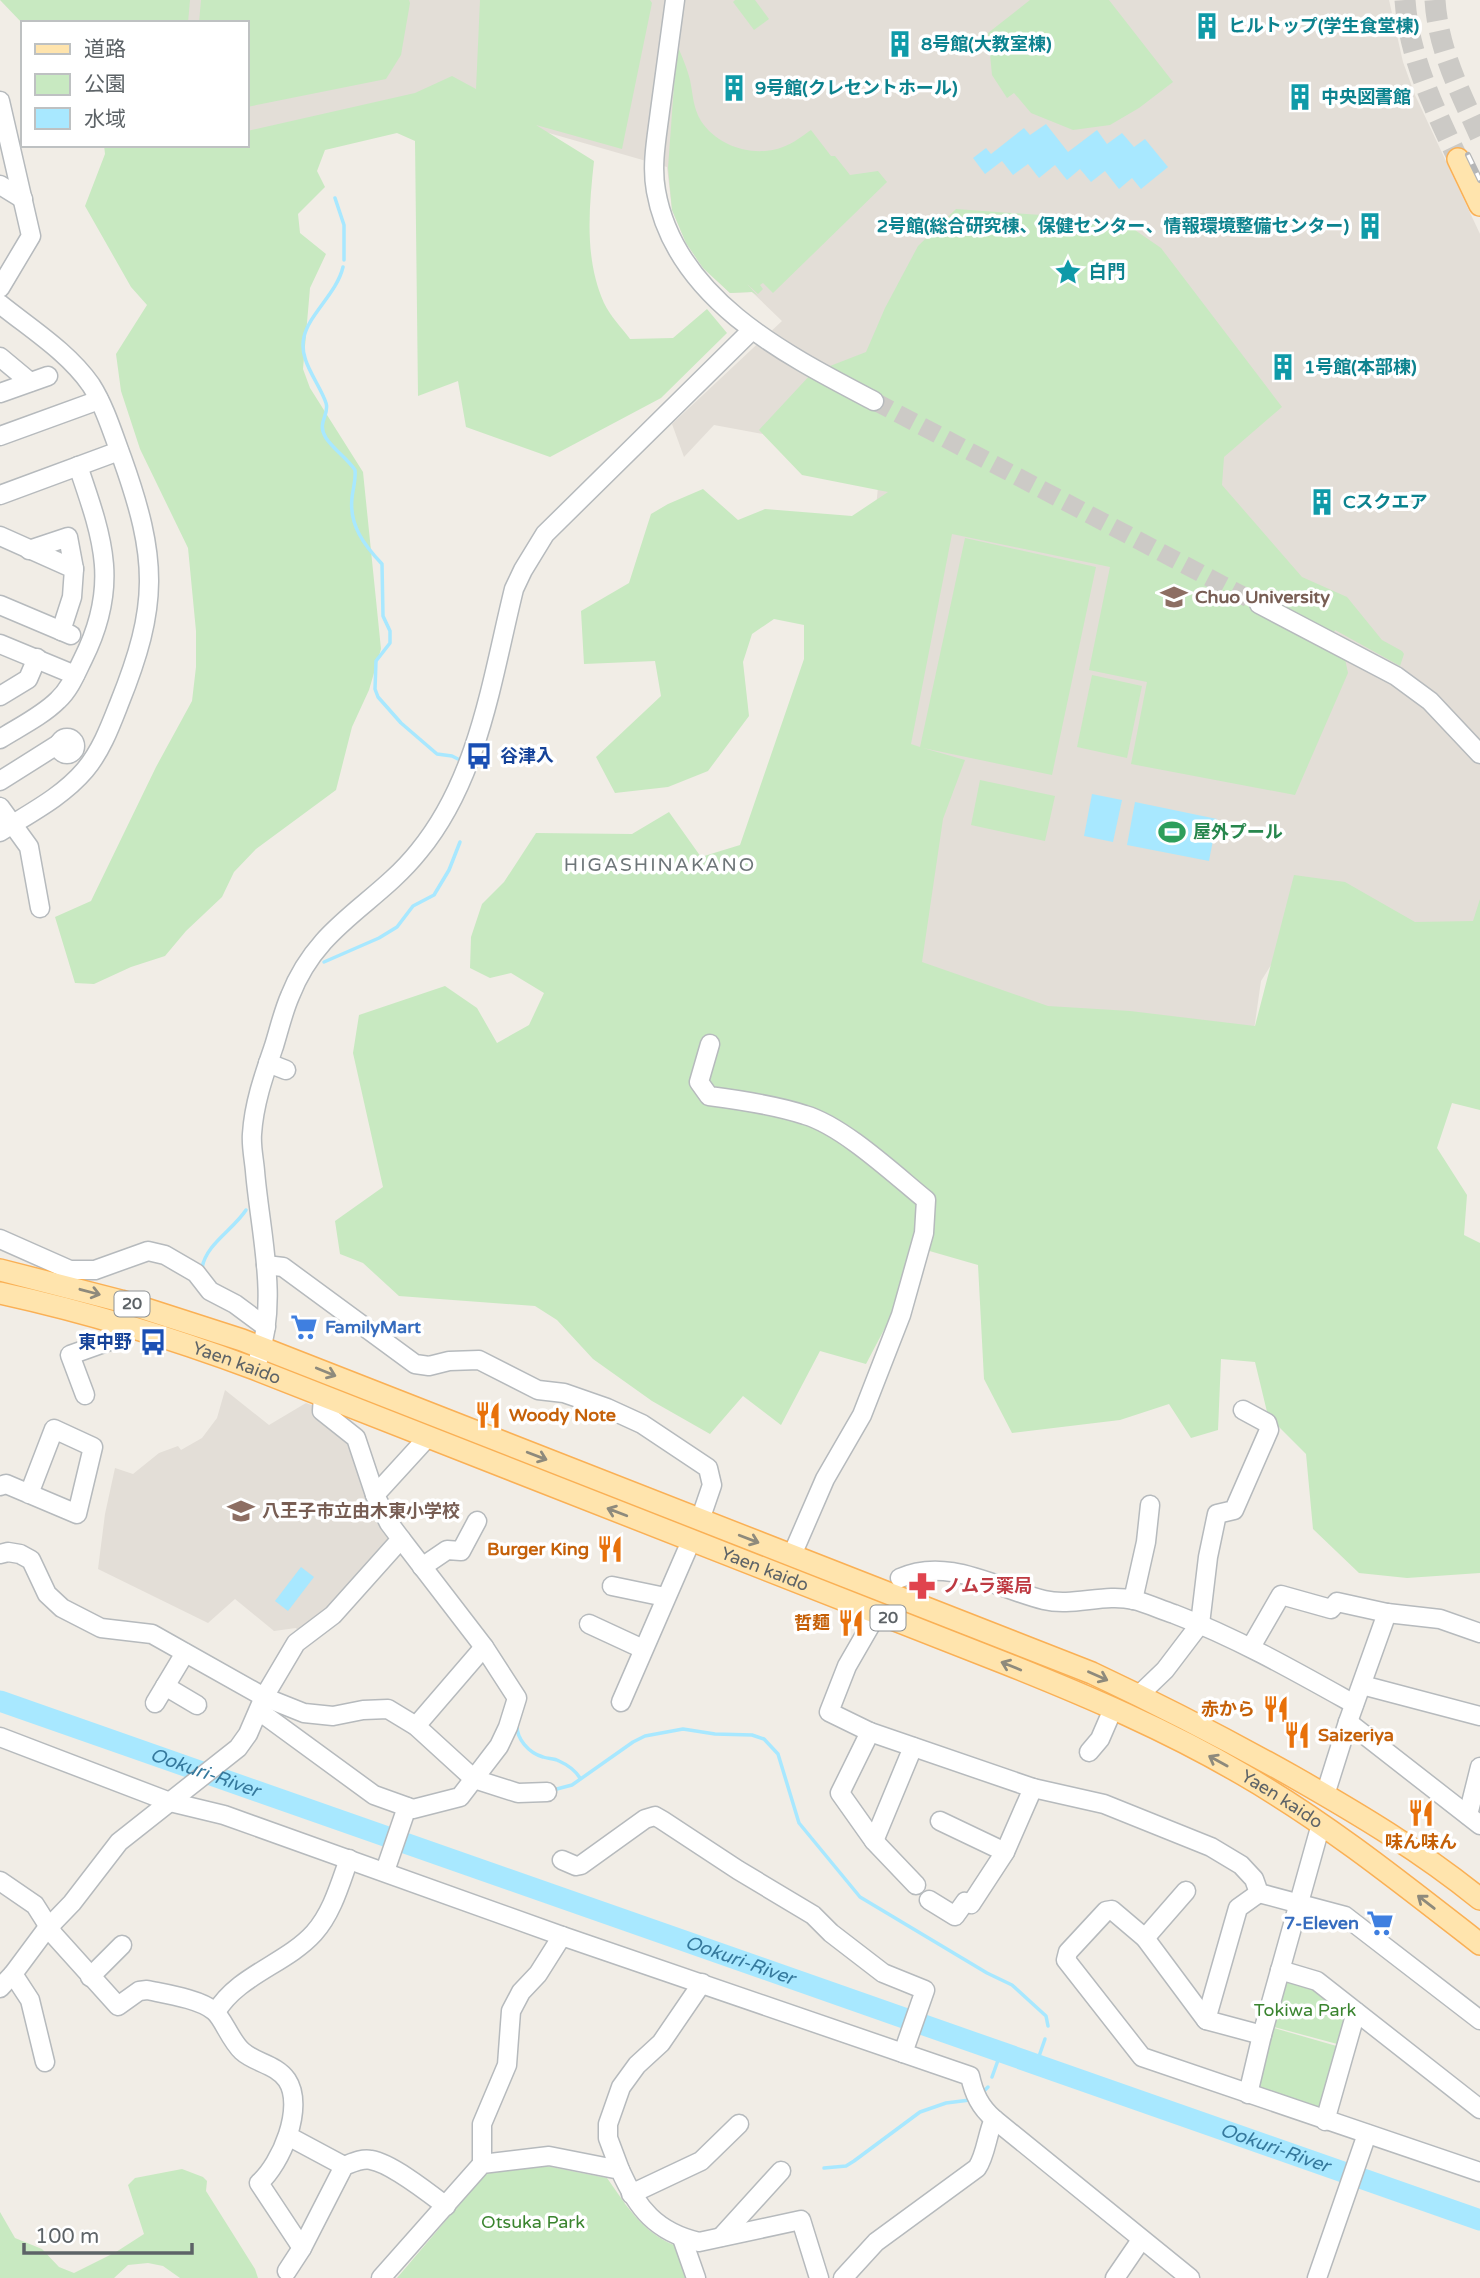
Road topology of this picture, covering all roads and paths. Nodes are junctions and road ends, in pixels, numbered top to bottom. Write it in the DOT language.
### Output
graph roads {
  1 [pos="675,0"];
  2 [pos="0,101"];
  3 [pos="1458,159"];
  4 [pos="0,185"];
  5 [pos="23,199"];
  6 [pos="1480,205"];
  7 [pos="7,260"];
  8 [pos="0,288"];
  9 [pos="0,304"];
  10 [pos="752,330"];
  11 [pos="0,357"];
  12 [pos="48,376"];
  13 [pos="30,382"];
  14 [pos="0,393"];
  15 [pos="99,400"];
  16 [pos="874,401"];
  17 [pos="0,436"];
  18 [pos="119,452"];
  19 [pos="78,466"];
  20 [pos="0,495"];
  21 [pos="0,536"];
  22 [pos="29,550"];
  23 [pos="74,569"];
  24 [pos="1259,604"];
  25 [pos="0,605"];
  26 [pos="0,644"];
  27 [pos="37,658"];
  28 [pos="75,675"];
  29 [pos="1,692"];
  30 [pos="0,739"];
  31 [pos="60,743"];
  32 [pos="1480,754"];
  33 [pos="0,781"];
  34 [pos="0,807"];
  35 [pos="6,828"];
  36 [pos="40,908"];
  37 [pos="710,1044"];
  38 [pos="268,1063"];
  39 [pos="286,1070"];
  40 [pos="0,1239"];
  41 [pos="266,1265"];
  42 [pos="0,1270"];
  43 [pos="49,1272"];
  44 [pos="0,1293"];
  45 [pos="122,1325"];
  46 [pos="264,1337"];
  47 [pos="255,1369"];
  48 [pos="85,1395"];
  49 [pos="323,1396"];
  50 [pos="1243,1410"];
  51 [pos="428,1437"];
  52 [pos="0,1486"];
  53 [pos="29,1494"];
  54 [pos="375,1495"];
  55 [pos="661,1504"];
  56 [pos="1150,1504"];
  57 [pos="700,1520"];
  58 [pos="477,1521"];
  59 [pos="662,1529"];
  60 [pos="401,1539"];
  61 [pos="691,1541"];
  62 [pos="0,1554"];
  63 [pos="792,1555"];
  64 [pos="422,1567"];
  65 [pos="612,1586"];
  66 [pos="895,1586"];
  67 [pos="665,1597"];
  68 [pos="1133,1600"];
  69 [pos="877,1614"];
  70 [pos="1387,1614"];
  71 [pos="589,1624"];
  72 [pos="1200,1624"];
  73 [pos="1480,1633"];
  74 [pos="484,1647"];
  75 [pos="1251,1647"];
  76 [pos="643,1649"];
  77 [pos="185,1653"];
  78 [pos="1362,1685"];
  79 [pos="166,1686"];
  80 [pos="1139,1695"];
  81 [pos="621,1702"];
  82 [pos="155,1703"];
  83 [pos="261,1704"];
  84 [pos="1354,1704"];
  85 [pos="197,1705"];
  86 [pos="1121,1712"];
  87 [pos="1480,1716"];
  88 [pos="1348,1723"];
  89 [pos="416,1727"];
  90 [pos="870,1732"];
  91 [pos="0,1737"];
  92 [pos="913,1747"];
  93 [pos="1089,1752"];
  94 [pos="1480,1767"];
  95 [pos="474,1779"];
  96 [pos="1033,1788"];
  97 [pos="547,1792"];
  98 [pos="1325,1795"];
  99 [pos="172,1800"];
  100 [pos="407,1809"];
  101 [pos="1474,1820"];
  102 [pos="940,1821"];
  103 [pos="1321,1824"];
  104 [pos="874,1841"];
  105 [pos="1005,1852"];
  106 [pos="349,1859"];
  107 [pos="562,1860"];
  108 [pos="385,1870"];
  109 [pos="0,1881"];
  110 [pos="916,1885"];
  111 [pos="1186,1891"];
  112 [pos="1259,1893"];
  113 [pos="1480,1899"];
  114 [pos="929,1900"];
  115 [pos="1299,1903"];
  116 [pos="50,1927"];
  117 [pos="562,1936"];
  118 [pos="1145,1938"];
  119 [pos="1480,1944"];
  120 [pos="122,1945"];
  121 [pos="1280,1970"];
  122 [pos="13,1974"];
  123 [pos="90,1977"];
  124 [pos="702,1983"];
  125 [pos="0,1988"];
  126 [pos="216,2012"];
  127 [pos="1356,2012"];
  128 [pos="1206,2020"];
  129 [pos="1480,2020"];
  130 [pos="1262,2035"];
  131 [pos="904,2052"];
  132 [pos="45,2062"];
  133 [pos="1248,2094"];
  134 [pos="1480,2109"];
  135 [pos="994,2119"];
  136 [pos="1325,2121"];
  137 [pos="739,2124"];
  138 [pos="288,2136"];
  139 [pos="1365,2141"];
  140 [pos="482,2164"];
  141 [pos="344,2166"];
  142 [pos="620,2170"];
  143 [pos="781,2171"];
  144 [pos="1480,2172"];
  145 [pos="631,2194"];
  146 [pos="446,2206"];
  147 [pos="721,2237"];
  148 [pos="682,2238"];
  149 [pos="1140,2240"];
  150 [pos="302,2248"];
  151 [pos="287,2271"];
  152 [pos="381,2278"];
  153 [pos="696,2278"];
  154 [pos="819,2278"];
  155 [pos="843,2278"];
  156 [pos="1115,2278"];
  157 [pos="1190,2278"];
  158 [pos="1317,2278"];
  1 -- 10 [label="street"];
  2 -- 5 [label="street"];
  3 -- 6 [label="main road"];
  4 -- 5 [label="street"];
  5 -- 7 [label="street"];
  7 -- 8 [label="street"];
  9 -- 15 [label="street"];
  10 -- 16 [label="street"];
  10 -- 38 [label="street"];
  11 -- 13 [label="street"];
  12 -- 13 [label="street"];
  13 -- 14 [label="street"];
  15 -- 17 [label="street"];
  15 -- 18 [label="street"];
  18 -- 19 [label="street"];
  18 -- 35 [label="street"];
  19 -- 20 [label="street"];
  19 -- 28 [label="street"];
  21 -- 22 [label="street"];
  22 -- 23 [label="street"];
  22 -- 23 [label="street"];
  23 -- 25 [label="street"];
  24 -- 32 [label="street"];
  26 -- 27 [label="street"];
  27 -- 28 [label="street"];
  27 -- 29 [label="street"];
  28 -- 30 [label="street"];
  31 -- 33 [label="street"];
  34 -- 35 [label="street"];
  35 -- 36 [label="street"];
  37 -- 63 [label="street"];
  38 -- 39 [label="street"];
  38 -- 41 [label="street"];
  40 -- 43 [label="street"];
  41 -- 46 [label="street"];
  41 -- 57 [label="street"];
  42 -- 43 [label="main road, Yaen kaido / 20"];
  43 -- 46 [label="main road, Yaen kaido / 20, one-way"];
  43 -- 46 [label="street"];
  44 -- 45 [label="main road, Yaen kaido / 20"];
  45 -- 47 [label="main road, Yaen kaido / 20"];
  45 -- 48 [label="street"];
  46 -- 47 [label="street"];
  46 -- 55 [label="main road, Yaen kaido / 20, one-way"];
  47 -- 49 [label="main road, Yaen kaido / 20"];
  49 -- 51 [label="main road, Yaen kaido / 20"];
  49 -- 54 [label="street"];
  50 -- 72 [label="street"];
  51 -- 54 [label="street"];
  59 -- 51 [label="main road, Yaen kaido / 20, one-way"];
  52 -- 53 [label="street"];
  53 -- 53 [label="street"];
  54 -- 60 [label="street"];
  55 -- 57 [label="main road, Yaen kaido / 20"];
  55 -- 59 [label="main road"];
  56 -- 68 [label="street"];
  57 -- 61 [label="main road"];
  57 -- 63 [label="main road, Yaen kaido / 20, one-way"];
  58 -- 64 [label="street"];
  59 -- 61 [label="main road, Yaen kaido / 20"];
  60 -- 64 [label="street"];
  60 -- 83 [label="street"];
  61 -- 67 [label="street"];
  61 -- 69 [label="main road, Yaen kaido / 20"];
  62 -- 77 [label="street"];
  63 -- 66 [label="main road, Yaen kaido / 20"];
  64 -- 74 [label="street"];
  65 -- 67 [label="street"];
  66 -- 68 [label="street"];
  66 -- 69 [label="main road"];
  66 -- 80 [label="main road, Yaen kaido / 20, one-way"];
  67 -- 76 [label="street"];
  68 -- 72 [label="street"];
  86 -- 69 [label="main road, Yaen kaido / 20, one-way"];
  69 -- 90 [label="street"];
  70 -- 73 [label="street"];
  70 -- 75 [label="street"];
  70 -- 78 [label="street"];
  71 -- 76 [label="street"];
  72 -- 75 [label="street"];
  72 -- 80 [label="street"];
  74 -- 89 [label="street"];
  74 -- 95 [label="street"];
  75 -- 84 [label="street"];
  76 -- 81 [label="street"];
  77 -- 79 [label="street"];
  77 -- 83 [label="street"];
  78 -- 84 [label="street"];
  78 -- 87 [label="street"];
  79 -- 82 [label="street"];
  79 -- 85 [label="street"];
  80 -- 86 [label="main road"];
  80 -- 98 [label="main road, Yaen kaido / 20"];
  83 -- 89 [label="street"];
  83 -- 99 [label="street"];
  83 -- 100 [label="street"];
  84 -- 88 [label="street"];
  86 -- 93 [label="street"];
  103 -- 86 [label="main road, Yaen kaido / 20, one-way"];
  88 -- 98 [label="street"];
  88 -- 101 [label="street"];
  89 -- 95 [label="street"];
  90 -- 92 [label="street"];
  90 -- 104 [label="street"];
  91 -- 99 [label="street"];
  92 -- 96 [label="street"];
  92 -- 104 [label="street"];
  94 -- 101 [label="street"];
  95 -- 97 [label="street"];
  95 -- 100 [label="street"];
  96 -- 105 [label="street"];
  96 -- 112 [label="street"];
  98 -- 113 [label="main road, Yaen kaido / 20"];
  99 -- 106 [label="street"];
  99 -- 116 [label="street"];
  100 -- 108 [label="street"];
  102 -- 105 [label="street"];
  103 -- 115 [label="street"];
  119 -- 103 [label="main road, Yaen kaido / 20, one-way"];
  104 -- 110 [label="street"];
  105 -- 114 [label="street"];
  106 -- 108 [label="street"];
  106 -- 126 [label="street"];
  107 -- 131 [label="street"];
  108 -- 117 [label="street"];
  109 -- 116 [label="street"];
  111 -- 118 [label="street"];
  112 -- 115 [label="street"];
  112 -- 128 [label="street"];
  115 -- 121 [label="street"];
  115 -- 129 [label="street"];
  116 -- 122 [label="street"];
  116 -- 123 [label="street"];
  117 -- 124 [label="street"];
  117 -- 140 [label="street"];
  118 -- 128 [label="street"];
  118 -- 133 [label="street"];
  120 -- 123 [label="street"];
  121 -- 127 [label="street"];
  121 -- 130 [label="street"];
  122 -- 125 [label="street"];
  122 -- 132 [label="street"];
  123 -- 126 [label="street"];
  124 -- 131 [label="street"];
  124 -- 142 [label="street"];
  126 -- 138 [label="street"];
  127 -- 134 [label="street"];
  127 -- 136 [label="street"];
  128 -- 130 [label="street"];
  130 -- 133 [label="street"];
  131 -- 135 [label="street"];
  133 -- 136 [label="street"];
  135 -- 149 [label="street"];
  135 -- 155 [label="street"];
  136 -- 139 [label="street"];
  137 -- 145 [label="street"];
  138 -- 141 [label="street"];
  138 -- 150 [label="street"];
  139 -- 144 [label="street"];
  139 -- 158 [label="street"];
  140 -- 142 [label="street"];
  140 -- 146 [label="street"];
  141 -- 146 [label="street"];
  141 -- 150 [label="street"];
  142 -- 145 [label="street"];
  143 -- 147 [label="street"];
  145 -- 148 [label="street"];
  146 -- 152 [label="street"];
  147 -- 148 [label="street"];
  147 -- 154 [label="street"];
  148 -- 153 [label="street"];
  149 -- 156 [label="street"];
  149 -- 157 [label="street"];
  150 -- 151 [label="street"];
}
